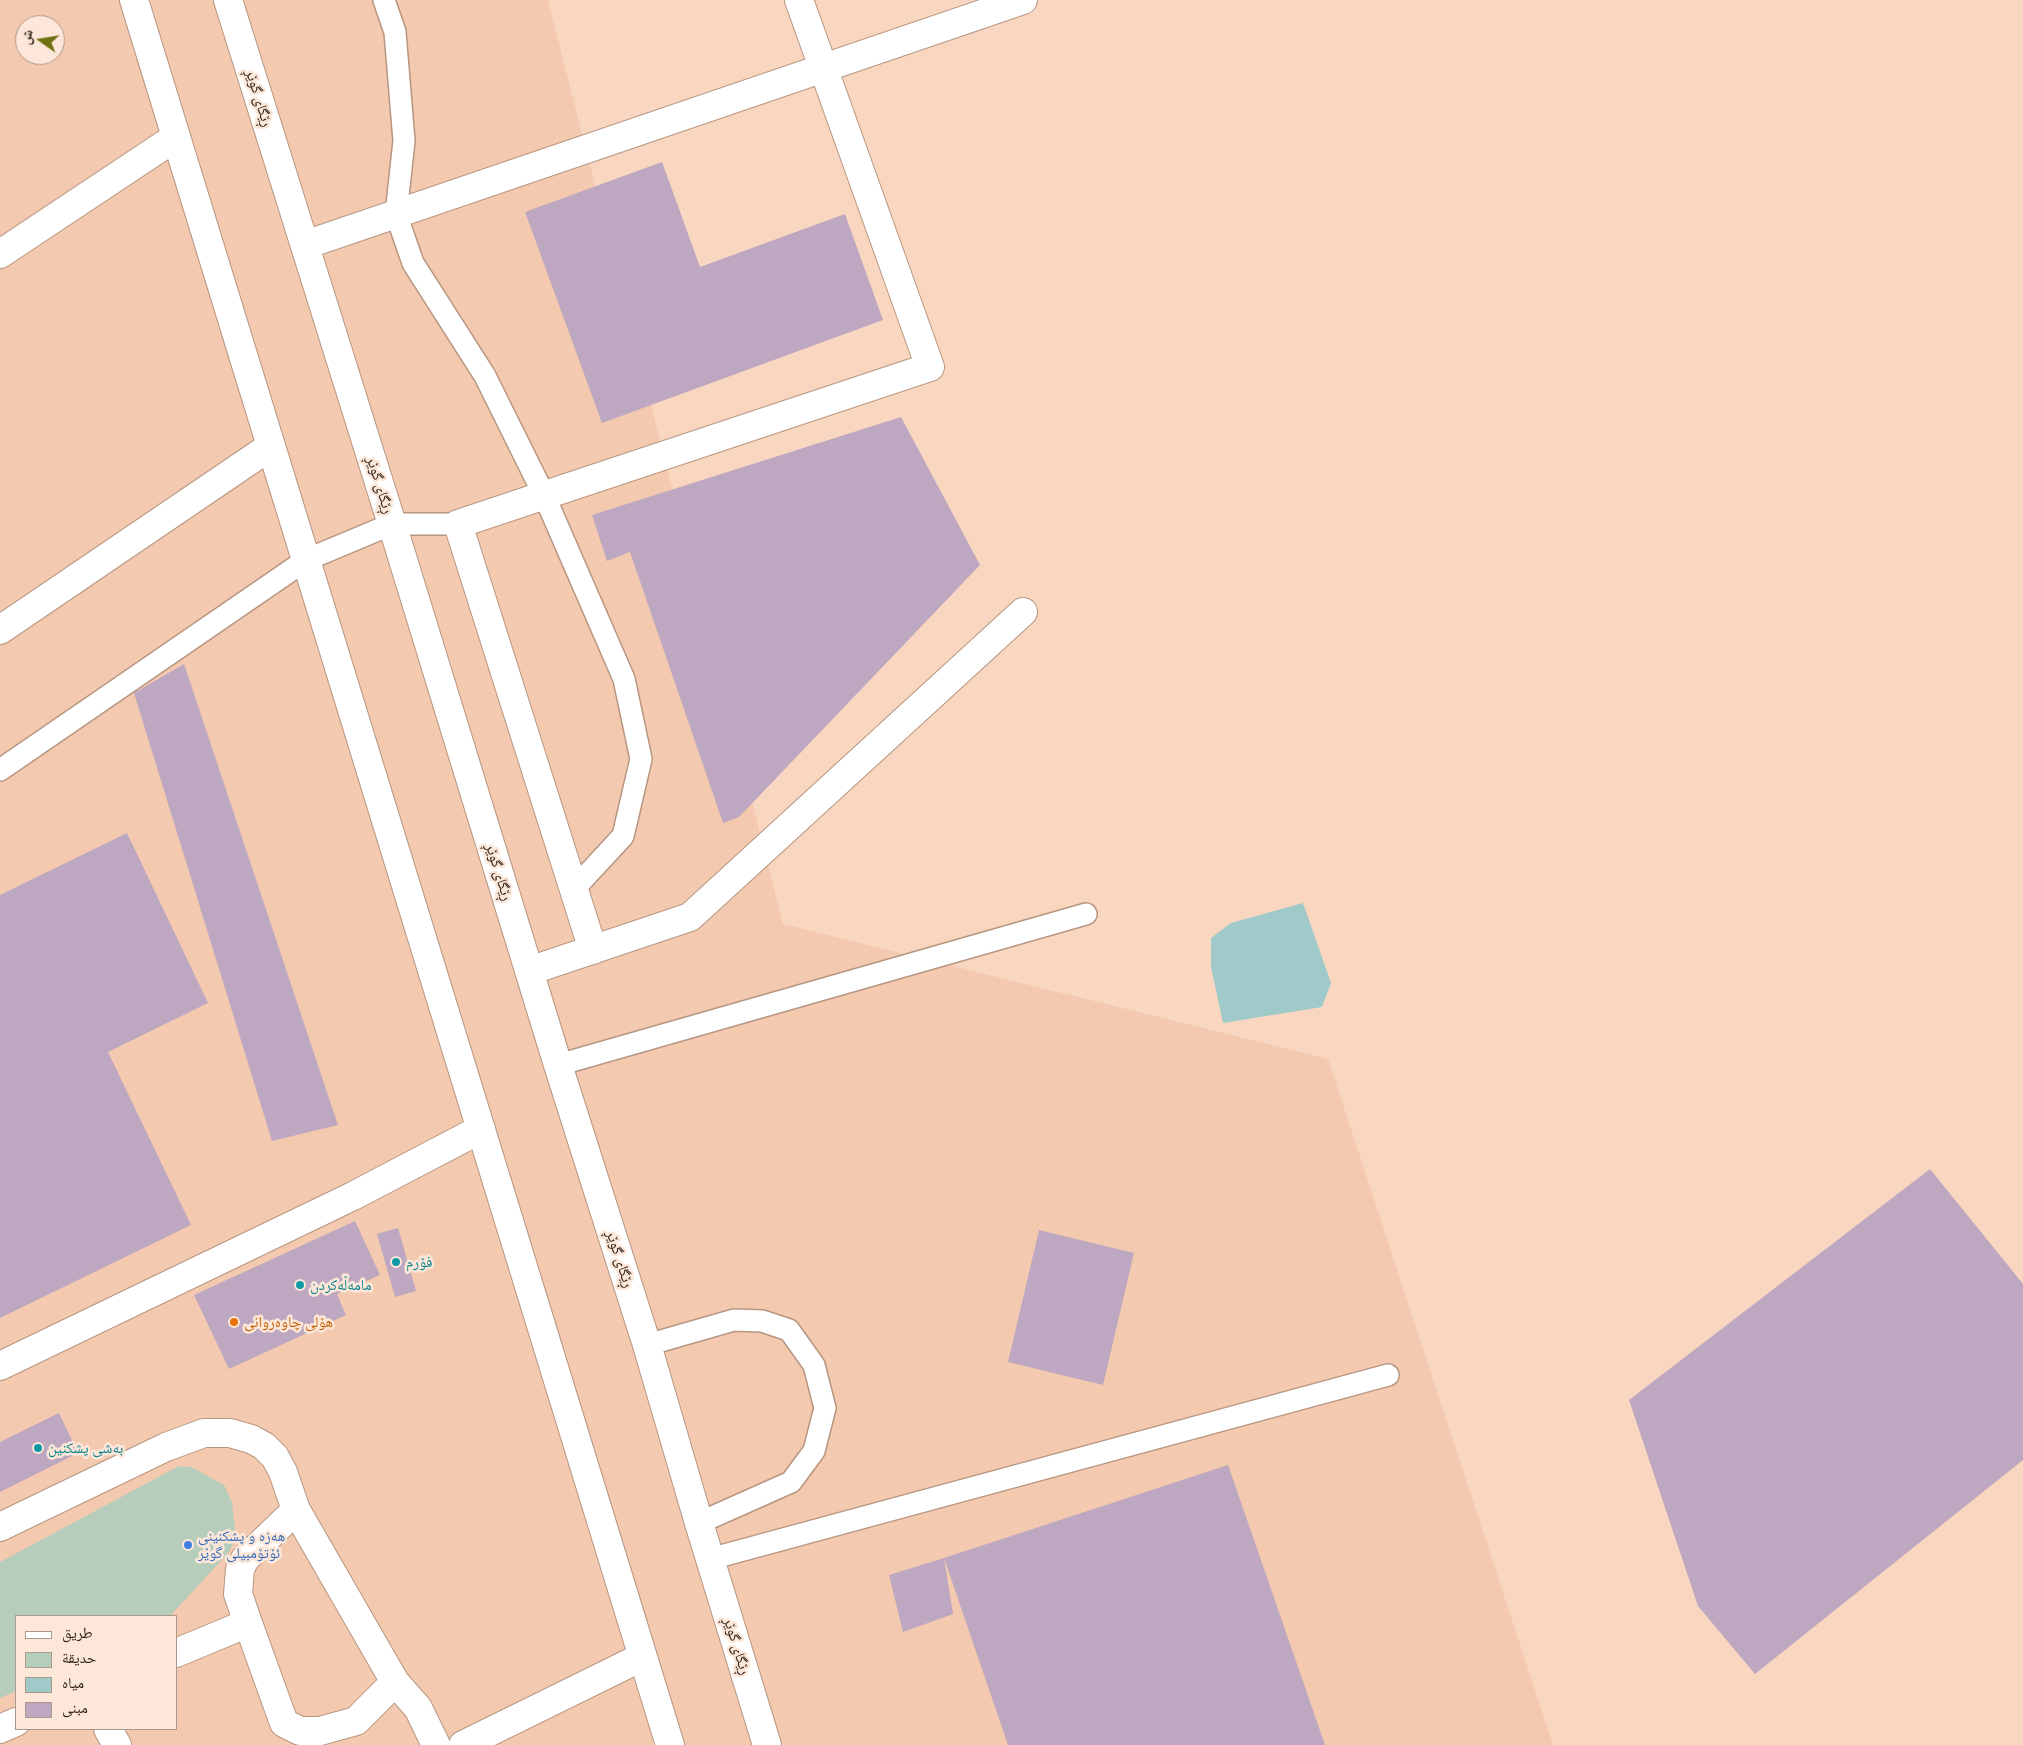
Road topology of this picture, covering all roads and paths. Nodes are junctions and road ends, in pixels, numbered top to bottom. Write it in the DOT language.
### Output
graph roads {
  1 [pos="134,0"];
  2 [pos="228,0"];
  3 [pos="384,0"];
  4 [pos="799,0"];
  5 [pos="1023,0"];
  6 [pos="824,68"];
  7 [pos="176,137"];
  8 [pos="396,214"];
  9 [pos="305,245"];
  10 [pos="0,254"];
  11 [pos="271,446"];
  12 [pos="544,495"];
  13 [pos="392,524"];
  14 [pos="458,524"];
  15 [pos="306,560"];
  16 [pos="1023,612"];
  17 [pos="0,630"];
  18 [pos="0,770"];
  19 [pos="574,889"];
  20 [pos="1086,914"];
  21 [pos="593,950"];
  22 [pos="529,971"];
  23 [pos="558,1065"];
  24 [pos="480,1129"];
  25 [pos="647,1345"];
  26 [pos="0,1366"];
  27 [pos="1388,1375"];
  28 [pos="296,1510"];
  29 [pos="699,1523"];
  30 [pos="0,1527"];
  31 [pos="710,1559"];
  32 [pos="248,1623"];
  33 [pos="178,1652"];
  34 [pos="642,1657"];
  35 [pos="395,1682"];
  36 [pos="15,1722"];
  37 [pos="0,1729"];
  38 [pos="109,1730"];
  39 [pos="117,1745"];
  40 [pos="436,1745"];
  41 [pos="464,1745"];
  42 [pos="670,1745"];
  43 [pos="766,1745"];
  1 -- 7 [label="main road"];
  2 -- 9 [label="main road, ڕێگای گوێڕ"];
  3 -- 8 [label="lane"];
  4 -- 6 [label="main road"];
  5 -- 6 [label="main road"];
  6 -- 8 [label="main road"];
  6 -- 12 [label="main road"];
  7 -- 10 [label="main road"];
  7 -- 11 [label="main road"];
  8 -- 9 [label="main road"];
  8 -- 12 [label="lane"];
  9 -- 13 [label="main road, ڕێگای گوێڕ"];
  11 -- 15 [label="main road"];
  11 -- 17 [label="main road"];
  12 -- 14 [label="main road"];
  12 -- 19 [label="lane"];
  13 -- 14 [label="lane"];
  13 -- 15 [label="lane"];
  13 -- 22 [label="main road, ڕێگای گوێڕ"];
  14 -- 19 [label="main road"];
  15 -- 18 [label="lane"];
  15 -- 24 [label="main road"];
  16 -- 21 [label="main road"];
  19 -- 21 [label="main road"];
  20 -- 23 [label="lane"];
  21 -- 22 [label="main road"];
  22 -- 23 [label="main road, ڕێگای گوێڕ"];
  23 -- 25 [label="main road, ڕێگای گوێڕ"];
  24 -- 26 [label="main road"];
  24 -- 34 [label="main road"];
  25 -- 29 [label="main road, ڕێگای گوێڕ"];
  25 -- 29 [label="lane"];
  27 -- 31 [label="lane"];
  28 -- 30 [label="main road"];
  28 -- 32 [label="main road"];
  28 -- 35 [label="main road"];
  29 -- 31 [label="main road, ڕێگای گوێڕ"];
  31 -- 43 [label="main road, ڕێگای گوێڕ"];
  32 -- 33 [label="main road"];
  32 -- 35 [label="main road"];
  34 -- 41 [label="main road"];
  34 -- 42 [label="main road"];
  35 -- 40 [label="main road"];
  36 -- 37 [label="main road"];
  38 -- 39 [label="main road"];
}
